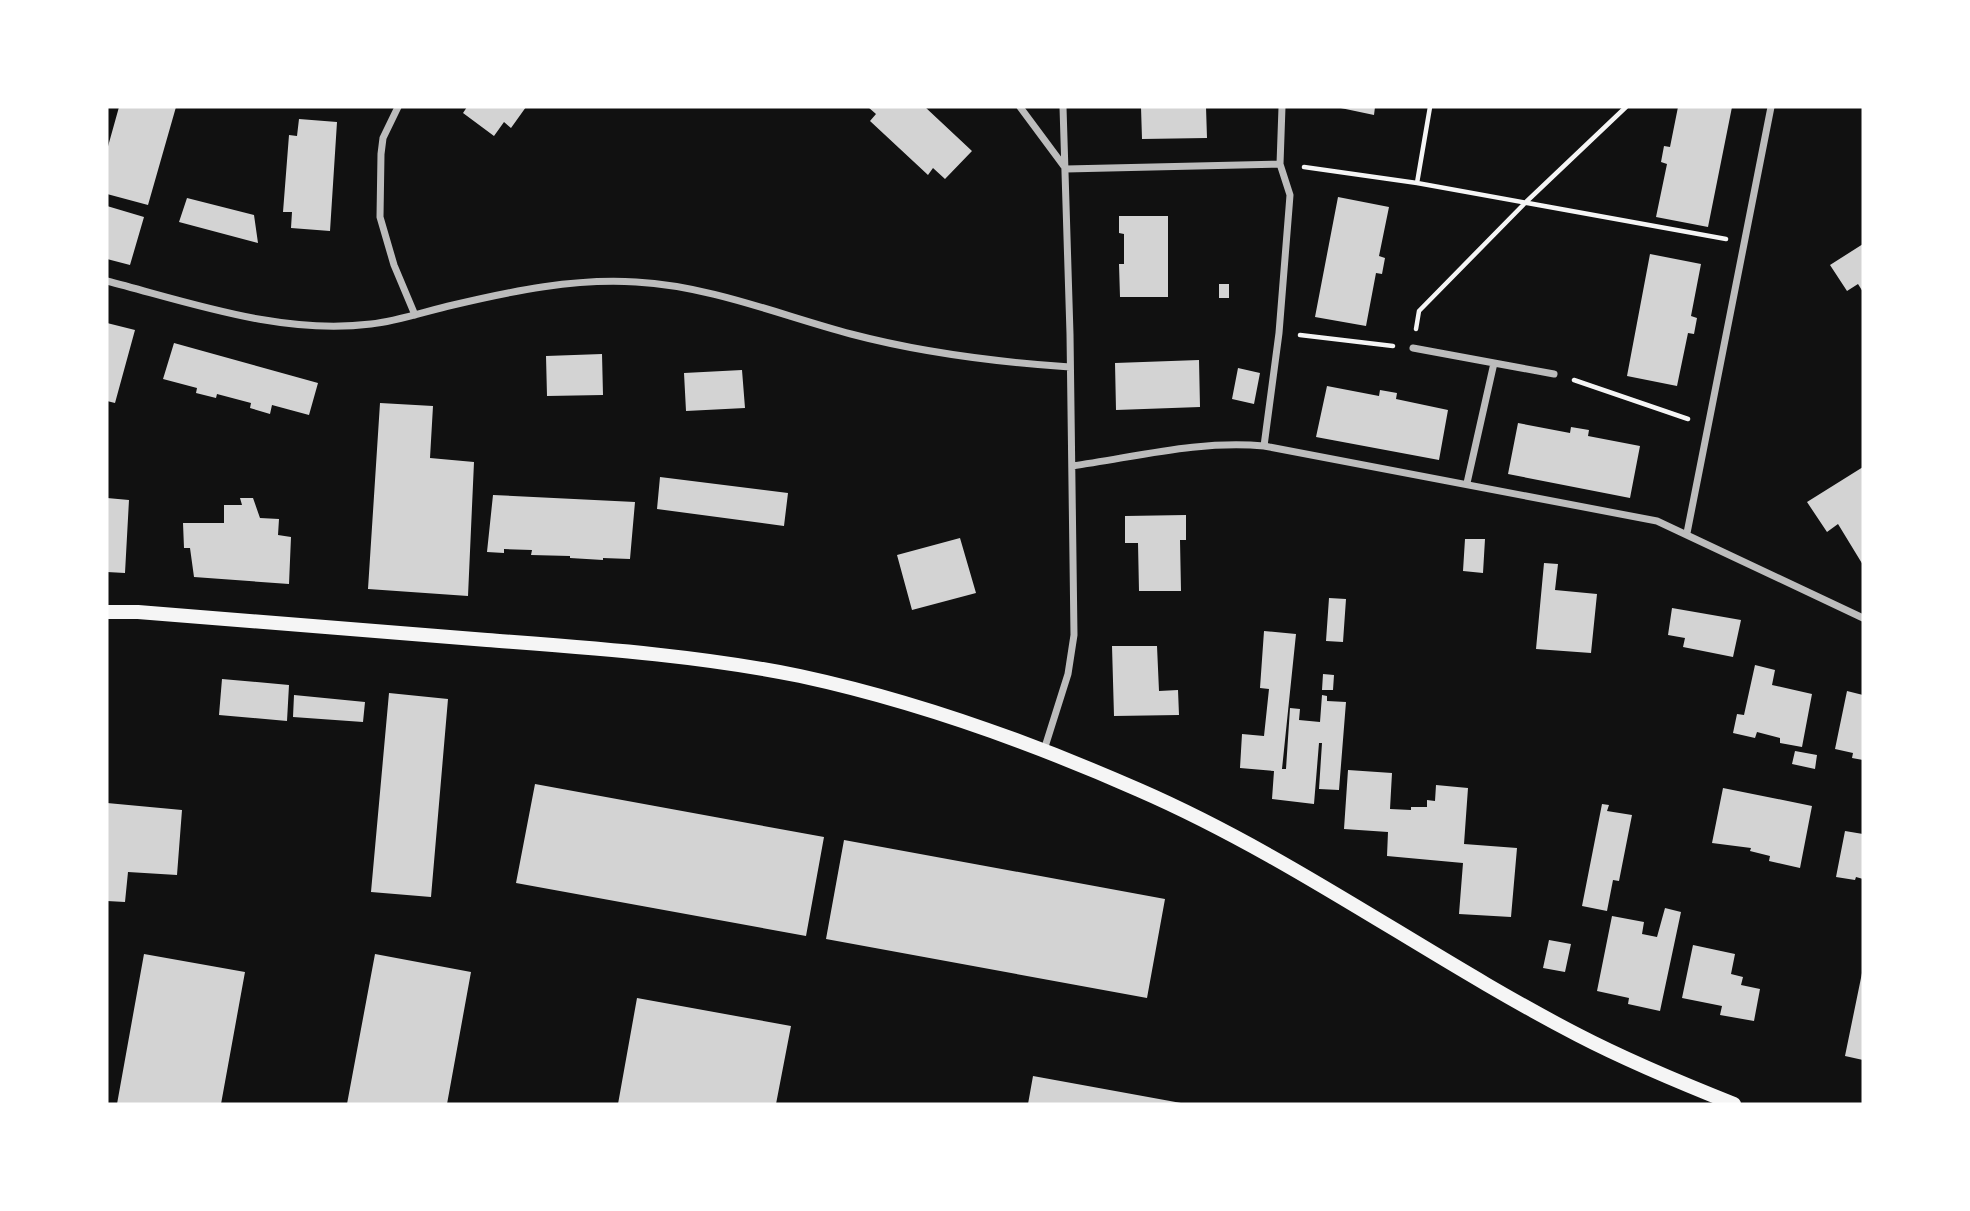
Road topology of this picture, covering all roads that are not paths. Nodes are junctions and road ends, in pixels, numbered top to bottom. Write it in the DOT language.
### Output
graph roads {
  1 [pos="398,107"];
  2 [pos="1020,107"];
  3 [pos="1063,107"];
  4 [pos="1282,107"];
  5 [pos="1771,107"];
  6 [pos="1280,164"];
  7 [pos="1066,169"];
  8 [pos="107,281"];
  9 [pos="415,315"];
  10 [pos="1413,348"];
  11 [pos="1494,363"];
  12 [pos="1070,367"];
  13 [pos="1554,374"];
  14 [pos="1264,446"];
  15 [pos="1072,466"];
  16 [pos="1467,483"];
  17 [pos="1688,533"];
  18 [pos="107,606"];
  19 [pos="107,612"];
  20 [pos="138,612"];
  21 [pos="1863,618"];
  22 [pos="1044,751"];
  23 [pos="1734,1104"];
  1 -- 9 [label="street"];
  2 -- 7 [label="street"];
  3 -- 7 [label="street"];
  4 -- 6 [label="street"];
  5 -- 17 [label="street"];
  6 -- 7 [label="street"];
  6 -- 14 [label="street"];
  7 -- 12 [label="street"];
  8 -- 9 [label="street"];
  9 -- 12 [label="street"];
  10 -- 11 [label="street"];
  11 -- 13 [label="street"];
  11 -- 16 [label="street"];
  12 -- 15 [label="street"];
  14 -- 15 [label="street"];
  14 -- 16 [label="street"];
  15 -- 22 [label="street"];
  16 -- 17 [label="street"];
  17 -- 21 [label="street"];
  18 -- 20 [label="main road"];
  19 -- 20 [label="main road"];
  20 -- 22 [label="main road"];
  22 -- 23 [label="main road"];
}
